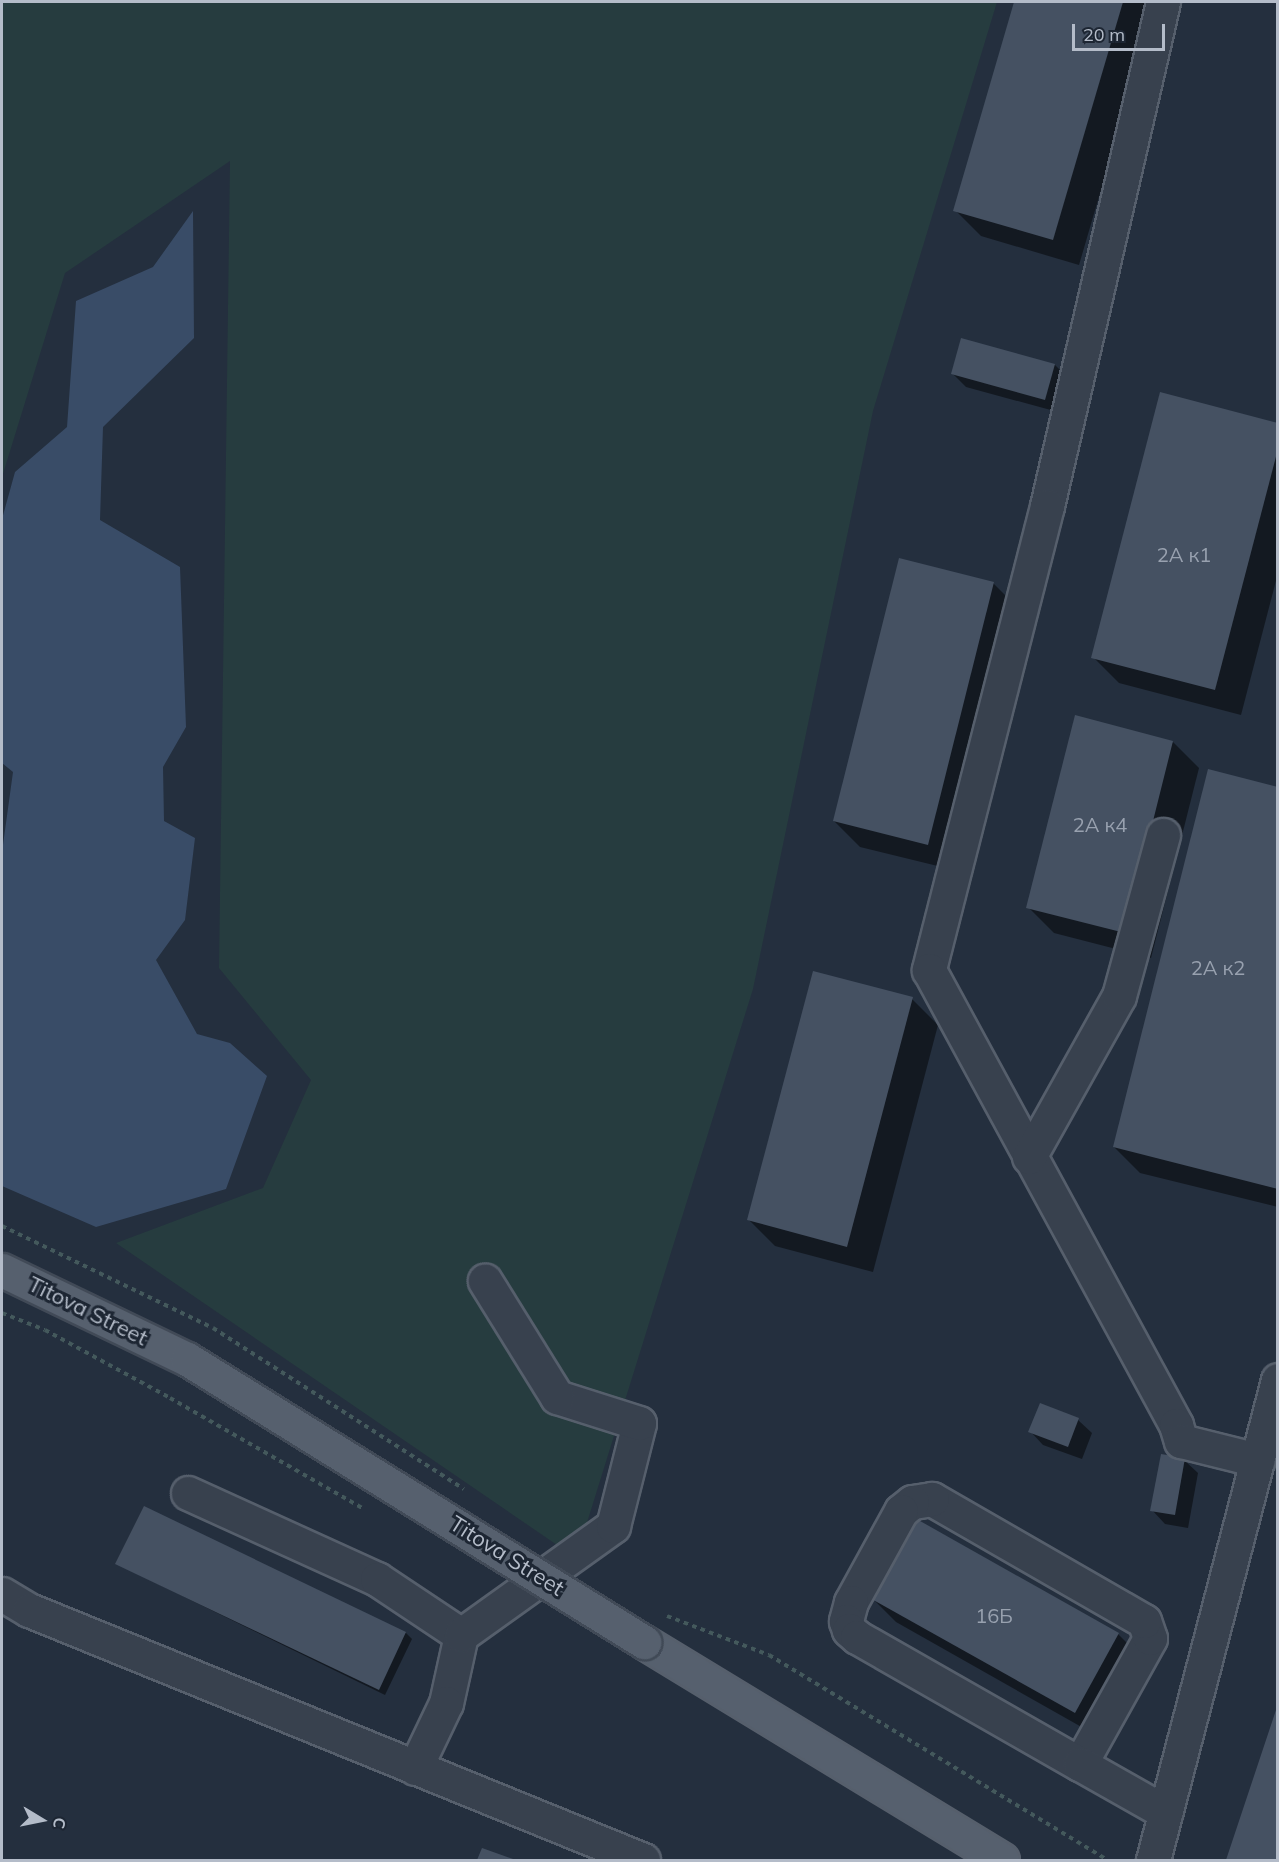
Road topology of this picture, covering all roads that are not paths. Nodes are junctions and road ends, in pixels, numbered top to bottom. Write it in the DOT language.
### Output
graph roads {
  1 [pos="1163,2"];
  2 [pos="1162,836"];
  3 [pos="1029,1157"];
  4 [pos="2,1270"];
  5 [pos="485,1281"];
  6 [pos="1278,1380"];
  7 [pos="1258,1460"];
  8 [pos="188,1493"];
  9 [pos="2,1594"];
  10 [pos="461,1635"];
  11 [pos="1080,1764"];
  12 [pos="416,1768"];
  13 [pos="1165,1812"];
  14 [pos="643,1860"];
  15 [pos="1002,1860"];
  16 [pos="1153,1860"];
  1 -- 3 [label="street"];
  2 -- 3 [label="street"];
  3 -- 7 [label="street"];
  4 -- 15 [label="main road, Titova Street, bridge"];
  5 -- 10 [label="street"];
  6 -- 7 [label="street"];
  7 -- 13 [label="street"];
  8 -- 10 [label="street"];
  9 -- 12 [label="street"];
  10 -- 12 [label="street"];
  11 -- 11 [label="street"];
  11 -- 13 [label="street"];
  12 -- 14 [label="street"];
  13 -- 16 [label="street"];
}
